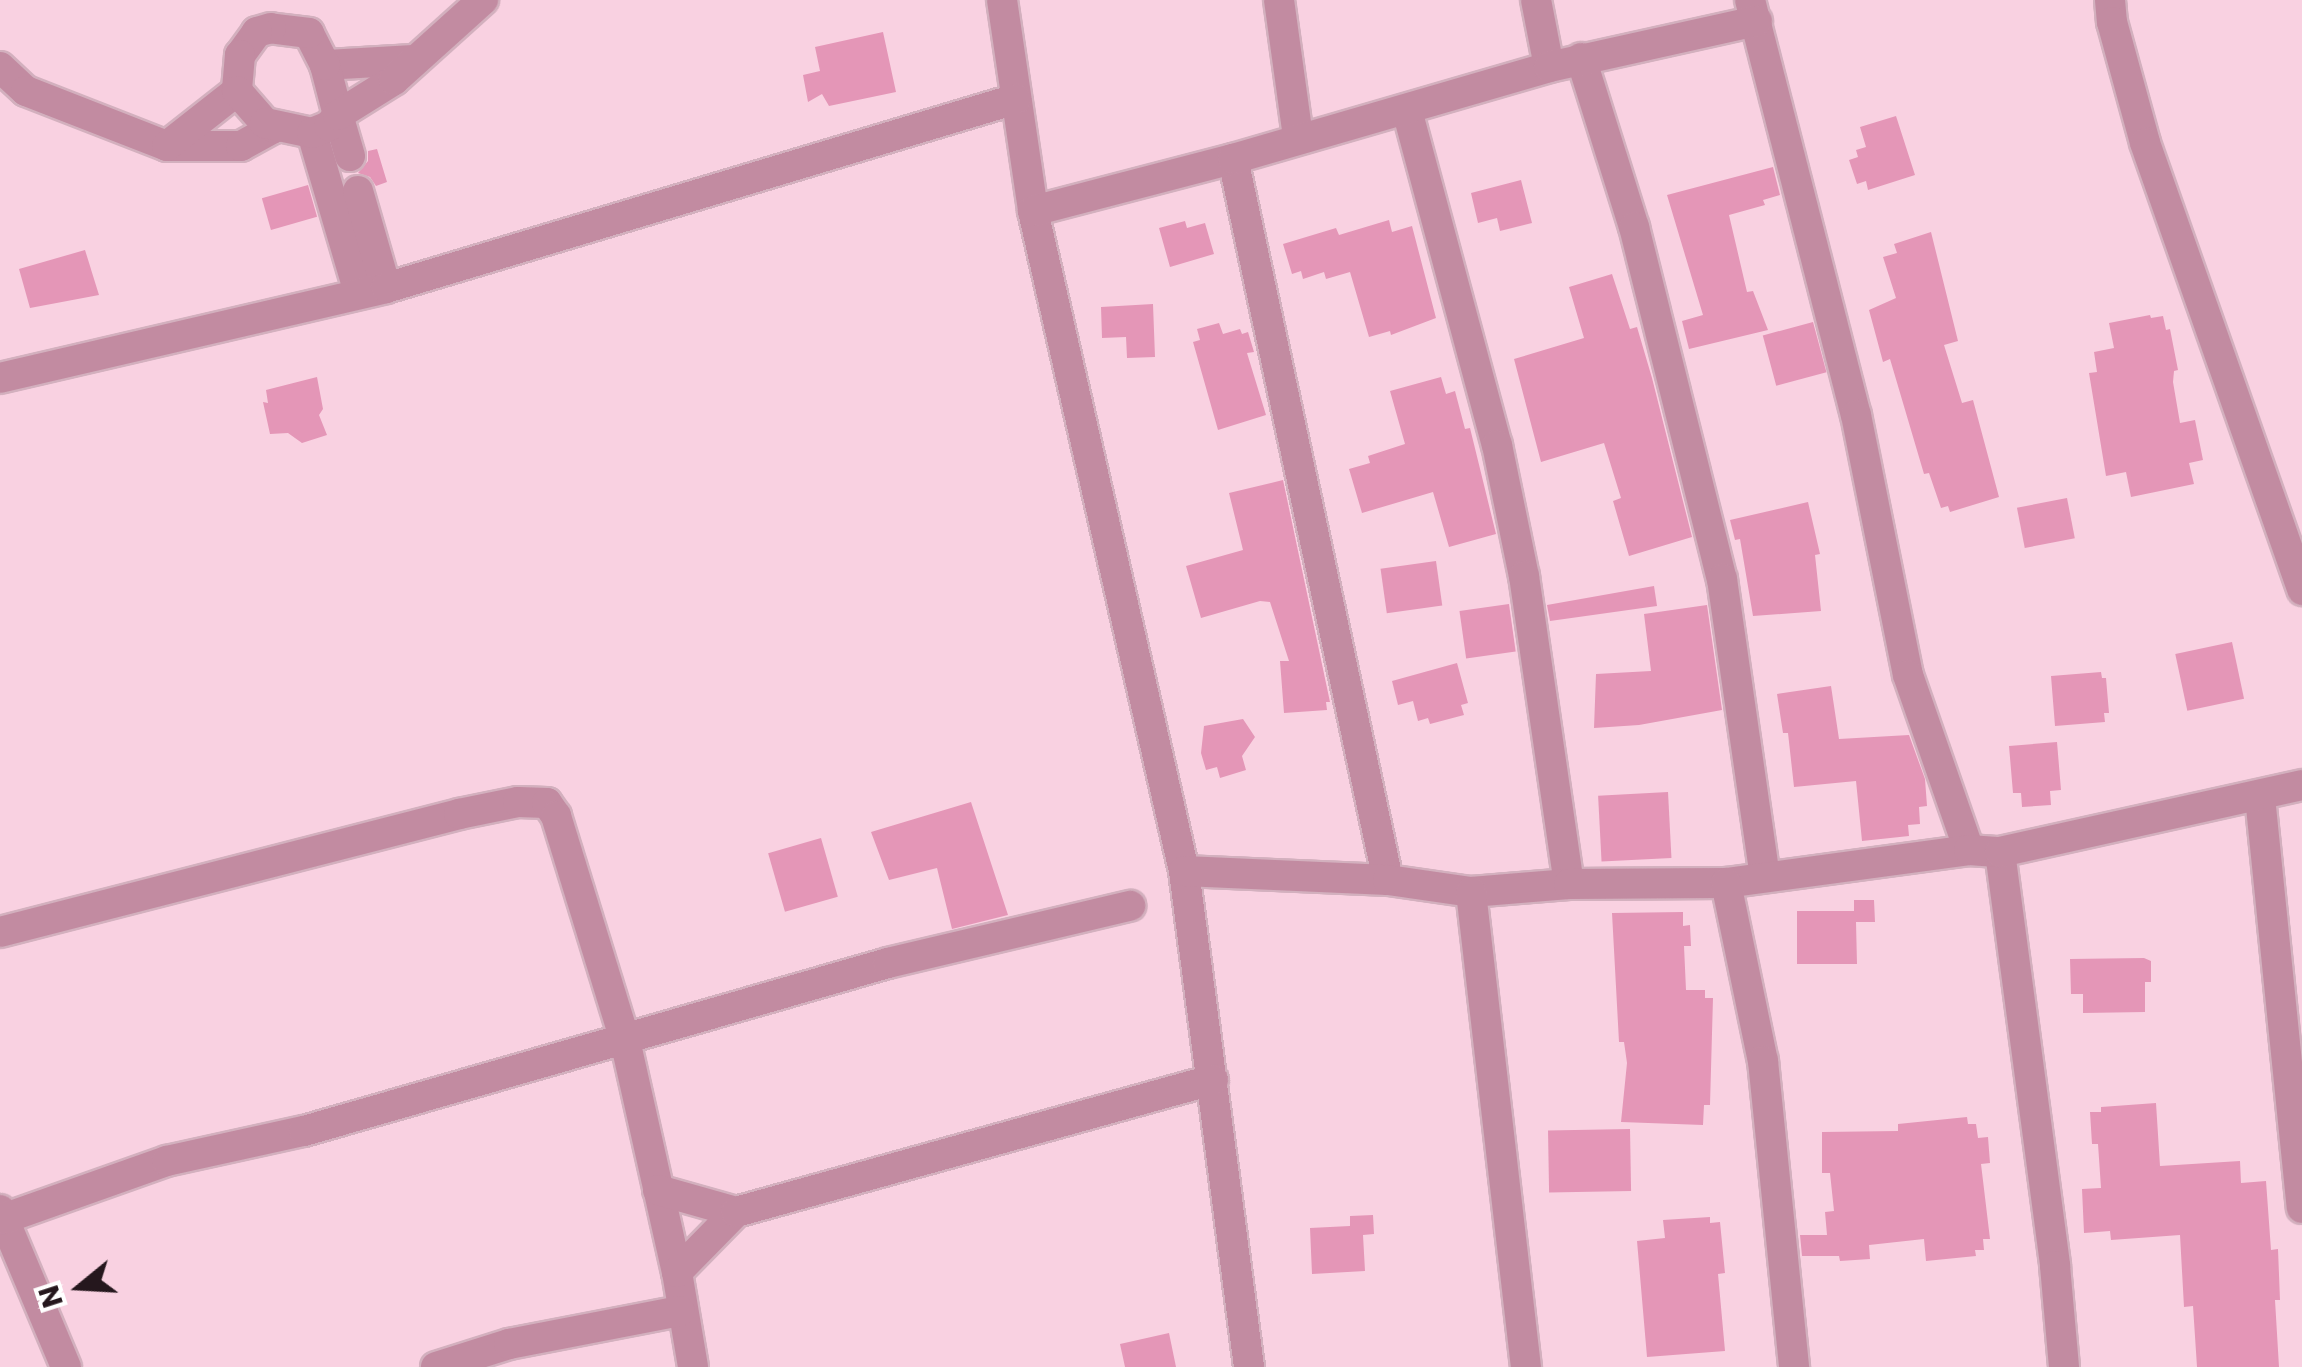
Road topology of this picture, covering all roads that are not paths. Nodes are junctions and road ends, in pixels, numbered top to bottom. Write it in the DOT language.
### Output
graph roads {
  1 [pos="483,0"];
  2 [pos="1002,0"];
  3 [pos="1280,0"];
  4 [pos="1536,0"];
  5 [pos="2106,7"];
  6 [pos="1753,11"];
  7 [pos="272,14"];
  8 [pos="1581,58"];
  9 [pos="411,60"];
  10 [pos="325,65"];
  11 [pos="1549,66"];
  12 [pos="0,67"];
  13 [pos="237,91"];
  14 [pos="1016,99"];
  15 [pos="1406,110"];
  16 [pos="338,115"];
  17 [pos="265,124"];
  18 [pos="312,133"];
  19 [pos="1298,136"];
  20 [pos="167,146"];
  21 [pos="350,156"];
  22 [pos="1233,159"];
  23 [pos="358,191"];
  24 [pos="1033,211"];
  25 [pos="373,291"];
  26 [pos="0,378"];
  27 [pos="2302,590"];
  28 [pos="2302,785"];
  29 [pos="2260,797"];
  30 [pos="1984,851"];
  31 [pos="1184,872"];
  32 [pos="1765,876"];
  33 [pos="1388,880"];
  34 [pos="1726,883"];
  35 [pos="1569,884"];
  36 [pos="1470,892"];
  37 [pos="1130,906"];
  38 [pos="0,932"];
  39 [pos="625,1040"];
  40 [pos="1213,1080"];
  41 [pos="658,1190"];
  42 [pos="2302,1208"];
  43 [pos="736,1212"];
  44 [pos="2,1215"];
  45 [pos="677,1272"];
  46 [pos="680,1311"];
  47 [pos="66,1367"];
  48 [pos="436,1367"];
  49 [pos="693,1367"];
  50 [pos="1249,1367"];
  51 [pos="1526,1367"];
  52 [pos="1794,1367"];
  53 [pos="2064,1367"];
  1 -- 9 [label="street"];
  2 -- 14 [label="street"];
  3 -- 19 [label="street"];
  4 -- 11 [label="street"];
  5 -- 27 [label="street"];
  6 -- 8 [label="street"];
  6 -- 30 [label="street"];
  7 -- 10 [label="street"];
  7 -- 13 [label="street"];
  8 -- 11 [label="street"];
  8 -- 32 [label="street"];
  9 -- 10 [label="street"];
  9 -- 16 [label="street"];
  10 -- 16 [label="street"];
  11 -- 15 [label="street"];
  12 -- 20 [label="street"];
  13 -- 17 [label="street"];
  13 -- 20 [label="street"];
  14 -- 24 [label="street"];
  14 -- 25 [label="street"];
  15 -- 19 [label="street"];
  15 -- 35 [label="street"];
  16 -- 18 [label="street"];
  16 -- 21 [label="street"];
  17 -- 18 [label="street"];
  17 -- 20 [label="street"];
  18 -- 25 [label="street"];
  19 -- 22 [label="street"];
  22 -- 24 [label="street"];
  22 -- 33 [label="street"];
  23 -- 25 [label="street"];
  24 -- 31 [label="street"];
  25 -- 26 [label="street"];
  28 -- 29 [label="street"];
  29 -- 30 [label="street"];
  29 -- 42 [label="street"];
  30 -- 32 [label="street"];
  30 -- 53 [label="street"];
  31 -- 33 [label="street"];
  31 -- 40 [label="street"];
  32 -- 34 [label="street"];
  33 -- 36 [label="street"];
  34 -- 35 [label="street"];
  34 -- 52 [label="street"];
  35 -- 36 [label="street"];
  36 -- 51 [label="street"];
  37 -- 39 [label="street"];
  38 -- 39 [label="street"];
  39 -- 41 [label="street"];
  39 -- 44 [label="street"];
  40 -- 43 [label="street"];
  40 -- 50 [label="street"];
  41 -- 43 [label="street"];
  41 -- 45 [label="street"];
  43 -- 45 [label="street"];
  44 -- 47 [label="street"];
  45 -- 46 [label="street"];
  46 -- 48 [label="street"];
  46 -- 49 [label="street"];
}
